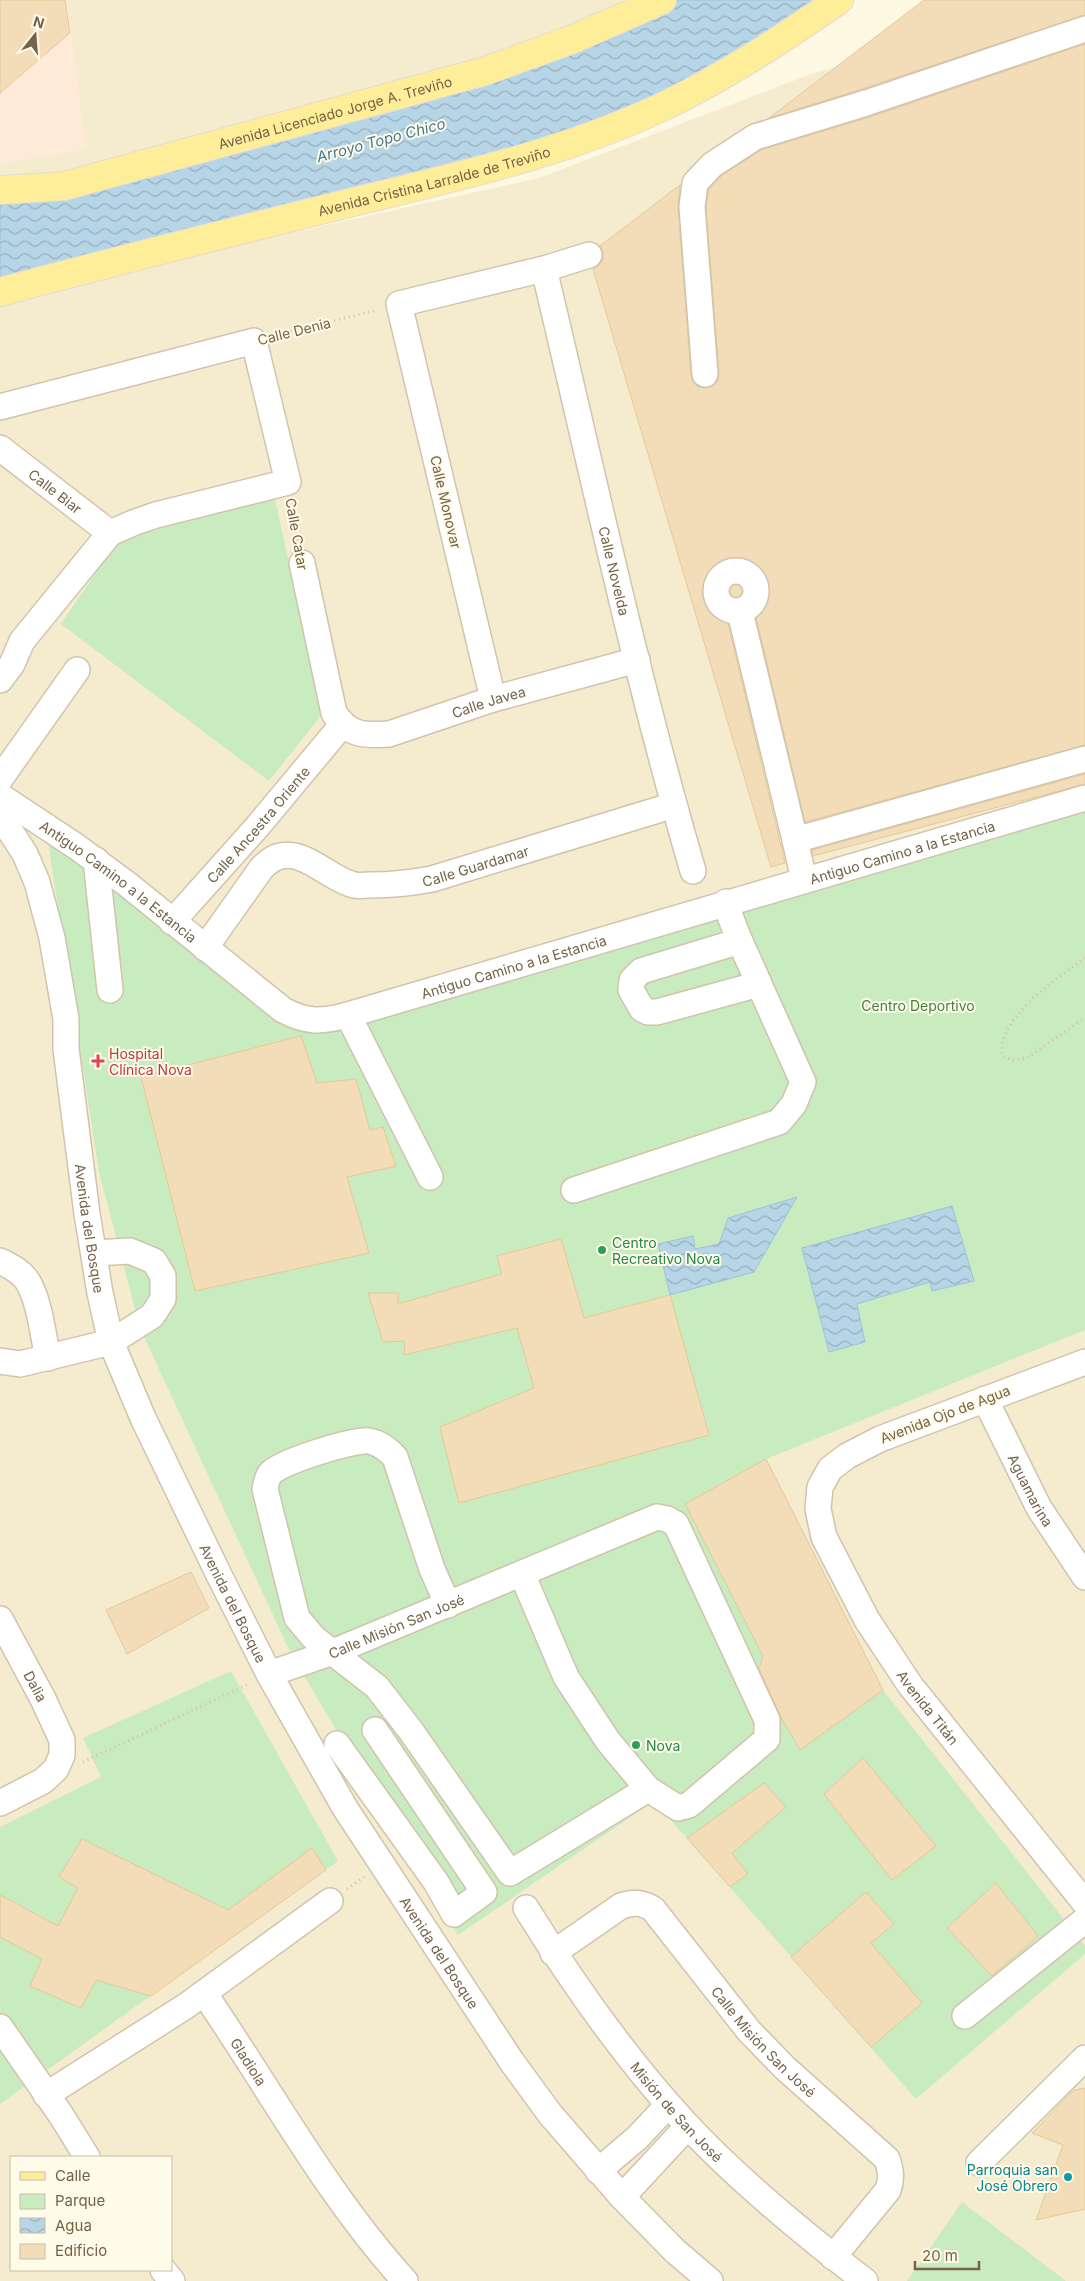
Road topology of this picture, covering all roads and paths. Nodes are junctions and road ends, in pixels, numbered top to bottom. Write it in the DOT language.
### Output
graph roads {
  1 [pos="662,0"];
  2 [pos="839,0"];
  3 [pos="1085,29"];
  4 [pos="64,186"];
  5 [pos="0,190"];
  6 [pos="0,204"];
  7 [pos="589,255"];
  8 [pos="544,269"];
  9 [pos="0,292"];
  10 [pos="399,304"];
  11 [pos="254,341"];
  12 [pos="705,374"];
  13 [pos="0,406"];
  14 [pos="0,448"];
  15 [pos="288,482"];
  16 [pos="110,533"];
  17 [pos="302,563"];
  18 [pos="740,612"];
  19 [pos="7,657"];
  20 [pos="637,660"];
  21 [pos="77,670"];
  22 [pos="493,700"];
  23 [pos="342,725"];
  24 [pos="1085,759"];
  25 [pos="0,779"];
  26 [pos="0,796"];
  27 [pos="1085,798"];
  28 [pos="674,805"];
  29 [pos="0,815"];
  30 [pos="795,840"];
  31 [pos="96,860"];
  32 [pos="693,871"];
  33 [pos="804,880"];
  34 [pos="726,902"];
  35 [pos="172,922"];
  36 [pos="740,941"];
  37 [pos="205,948"];
  38 [pos="1085,958"];
  39 [pos="760,984"];
  40 [pos="110,990"];
  41 [pos="348,1015"];
  42 [pos="1085,1018"];
  43 [pos="430,1177"];
  44 [pos="574,1190"];
  45 [pos="94,1253"];
  46 [pos="0,1261"];
  47 [pos="112,1342"];
  48 [pos="48,1358"];
  49 [pos="0,1360"];
  50 [pos="1085,1362"];
  51 [pos="985,1399"];
  52 [pos="820,1487"];
  53 [pos="522,1574"];
  54 [pos="1085,1577"];
  55 [pos="448,1605"];
  56 [pos="0,1619"];
  57 [pos="333,1652"];
  58 [pos="270,1674"];
  59 [pos="401,1718"];
  60 [pos="375,1730"];
  61 [pos="337,1744"];
  62 [pos="313,1752"];
  63 [pos="70,1760"];
  64 [pos="648,1789"];
  65 [pos="0,1803"];
  66 [pos="382,1864"];
  67 [pos="510,1873"];
  68 [pos="484,1892"];
  69 [pos="330,1901"];
  70 [pos="1085,1903"];
  71 [pos="526,1908"];
  72 [pos="1085,1920"];
  73 [pos="553,1953"];
  74 [pos="204,1993"];
  75 [pos="965,2016"];
  76 [pos="0,2027"];
  77 [pos="1085,2058"];
  78 [pos="46,2095"];
  79 [pos="668,2105"];
  80 [pos="688,2126"];
  81 [pos="86,2156"];
  82 [pos="979,2163"];
  83 [pos="598,2171"];
  84 [pos="622,2197"];
  85 [pos="833,2257"];
  86 [pos="164,2271"];
  87 [pos="172,2281"];
  88 [pos="405,2281"];
  89 [pos="710,2281"];
  90 [pos="865,2281"];
  1 -- 4 [label="main road, Avenida Licenciado Jorge A. Treviño"];
  2 -- 9 [label="main road, Avenida Cristina Larralde de Treviño"];
  3 -- 12 [label="street"];
  4 -- 5 [label="main road, Avenida Licenciado Jorge A. Treviño"];
  4 -- 6 [label="main road"];
  7 -- 8 [label="street"];
  8 -- 10 [label="street"];
  8 -- 20 [label="street, Calle Novelda"];
  10 -- 11 [label="path, Calle Denia"];
  10 -- 22 [label="street, Calle Monovar"];
  11 -- 13 [label="street, Calle Denia"];
  11 -- 15 [label="street, Calle Catar"];
  14 -- 16 [label="street, Calle Biar"];
  15 -- 16 [label="street"];
  15 -- 17 [label="path, Calle Catar"];
  16 -- 19 [label="street"];
  17 -- 23 [label="street, Calle Catar"];
  18 -- 30 [label="street"];
  20 -- 22 [label="street, Calle Javea"];
  20 -- 28 [label="street, Calle Novelda"];
  21 -- 25 [label="street"];
  22 -- 23 [label="street, Calle Javea"];
  23 -- 35 [label="street, Calle Ancestra Oriente"];
  24 -- 30 [label="street"];
  26 -- 31 [label="street, Antiguo Camino a la Estancia"];
  27 -- 33 [label="street, Antiguo Camino a la Estancia"];
  28 -- 32 [label="street, Calle Novelda"];
  28 -- 37 [label="street, Calle Guardamar"];
  29 -- 45 [label="street, Avenida del Bosque"];
  30 -- 33 [label="street"];
  31 -- 35 [label="street, Antiguo Camino a la Estancia"];
  31 -- 40 [label="street"];
  33 -- 34 [label="street, Antiguo Camino a la Estancia"];
  34 -- 36 [label="street"];
  34 -- 41 [label="street, Antiguo Camino a la Estancia"];
  35 -- 37 [label="street, Antiguo Camino a la Estancia"];
  36 -- 39 [label="street"];
  36 -- 39 [label="street"];
  37 -- 41 [label="street, Antiguo Camino a la Estancia"];
  38 -- 42 [label="path"];
  39 -- 44 [label="street"];
  41 -- 43 [label="street"];
  45 -- 47 [label="street, Avenida del Bosque"];
  45 -- 47 [label="street"];
  46 -- 48 [label="street"];
  47 -- 48 [label="street"];
  47 -- 58 [label="street, Avenida del Bosque"];
  48 -- 49 [label="street"];
  50 -- 51 [label="street, Avenida Ojo de Agua"];
  51 -- 52 [label="street, Avenida Ojo de Agua"];
  51 -- 54 [label="street, Aguamarina"];
  52 -- 70 [label="street, Avenida Titán"];
  53 -- 55 [label="street, Calle Misión San José"];
  53 -- 64 [label="street, Calle Misión San José"];
  53 -- 64 [label="street, Calle Misión San José"];
  55 -- 57 [label="street, Calle Misión San José"];
  55 -- 57 [label="street"];
  56 -- 63 [label="street, Dalia"];
  57 -- 58 [label="street, Calle Misión San José"];
  57 -- 59 [label="street"];
  58 -- 62 [label="street, Avenida del Bosque"];
  58 -- 63 [label="path"];
  59 -- 60 [label="street"];
  59 -- 67 [label="street"];
  60 -- 61 [label="street"];
  60 -- 68 [label="street"];
  61 -- 62 [label="street"];
  61 -- 68 [label="street"];
  62 -- 66 [label="street, Avenida del Bosque"];
  63 -- 65 [label="street"];
  64 -- 67 [label="street"];
  66 -- 69 [label="path"];
  66 -- 83 [label="street, Avenida del Bosque"];
  67 -- 68 [label="street"];
  69 -- 74 [label="street"];
  71 -- 73 [label="street, Misión de San José"];
  72 -- 75 [label="street"];
  73 -- 79 [label="street, Misión de San José"];
  73 -- 85 [label="street, Calle Misión San José"];
  74 -- 78 [label="street"];
  74 -- 88 [label="street, Gladiola"];
  76 -- 78 [label="street"];
  77 -- 82 [label="street"];
  78 -- 81 [label="street"];
  79 -- 80 [label="street, Misión de San José"];
  79 -- 83 [label="street"];
  80 -- 84 [label="street"];
  80 -- 85 [label="street, Misión de San José"];
  83 -- 84 [label="street, Avenida del Bosque"];
  84 -- 89 [label="street, Avenida del Bosque"];
  85 -- 90 [label="street, Misión de San José"];
  86 -- 87 [label="street"];
}
